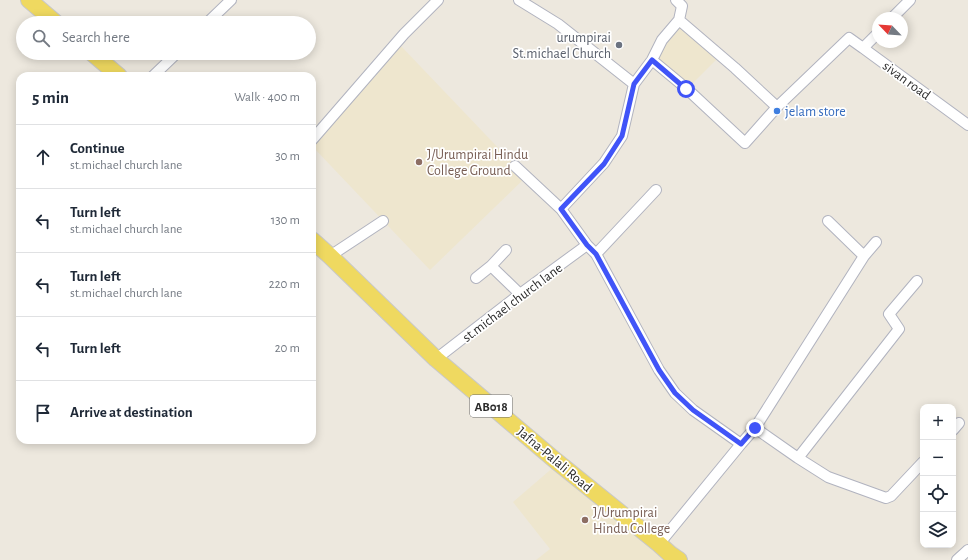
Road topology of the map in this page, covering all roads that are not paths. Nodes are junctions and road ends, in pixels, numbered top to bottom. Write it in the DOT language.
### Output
graph roads {
  1 [pos="30,0"];
  2 [pos="231,0"];
  3 [pos="438,0"];
  4 [pos="519,0"];
  5 [pos="676,0"];
  6 [pos="910,0"];
  7 [pos="898,12"];
  8 [pos="48,16"];
  9 [pos="214,16"];
  10 [pos="679,20"];
  11 [pos="872,39"];
  12 [pos="863,48"];
  13 [pos="100,60"];
  14 [pos="170,60"];
  15 [pos="652,60"];
  16 [pos="114,72"];
  17 [pos="157,72"];
  18 [pos="634,84"];
  19 [pos="776,107"];
  20 [pos="968,125"];
  21 [pos="316,135"];
  22 [pos="515,166"];
  23 [pos="656,190"];
  24 [pos="561,209"];
  25 [pos="383,221"];
  26 [pos="828,221"];
  27 [pos="876,242"];
  28 [pos="316,244"];
  29 [pos="587,245"];
  30 [pos="506,250"];
  31 [pos="596,254"];
  32 [pos="330,256"];
  33 [pos="864,256"];
  34 [pos="491,266"];
  35 [pos="476,278"];
  36 [pos="917,281"];
  37 [pos="520,294"];
  38 [pos="436,359"];
  39 [pos="755,428"];
  40 [pos="741,444"];
  41 [pos="798,458"];
  42 [pos="920,465"];
  43 [pos="968,550"];
  44 [pos="668,554"];
  45 [pos="957,560"];
  1 -- 8 [label="main road"];
  2 -- 9 [label="street"];
  3 -- 21 [label="street"];
  4 -- 18 [label="street"];
  5 -- 10 [label="street"];
  6 -- 7 [label="street"];
  10 -- 15 [label="street"];
  10 -- 19 [label="street"];
  11 -- 12 [label="street"];
  12 -- 19 [label="street, sivan road"];
  12 -- 20 [label="street, sivan road"];
  13 -- 16 [label="main road"];
  14 -- 17 [label="street"];
  15 -- 18 [label="street"];
  15 -- 19 [label="street"];
  18 -- 24 [label="street"];
  22 -- 24 [label="street"];
  23 -- 31 [label="street"];
  24 -- 29 [label="street"];
  25 -- 32 [label="street"];
  26 -- 33 [label="street"];
  27 -- 33 [label="street"];
  28 -- 32 [label="main road, Jafna-Palali Road / AB018"];
  29 -- 31 [label="street"];
  29 -- 37 [label="street, st.michael church lane"];
  30 -- 34 [label="street"];
  31 -- 40 [label="street"];
  32 -- 38 [label="main road, Jafna-Palali Road / AB018"];
  33 -- 39 [label="street"];
  34 -- 35 [label="street"];
  34 -- 37 [label="street"];
  36 -- 41 [label="street"];
  37 -- 38 [label="street, st.michael church lane"];
  38 -- 44 [label="main road, Jafna-Palali Road / AB018"];
  39 -- 40 [label="street"];
  39 -- 41 [label="street"];
  40 -- 44 [label="street"];
  41 -- 42 [label="street"];
  43 -- 45 [label="street"];
}
